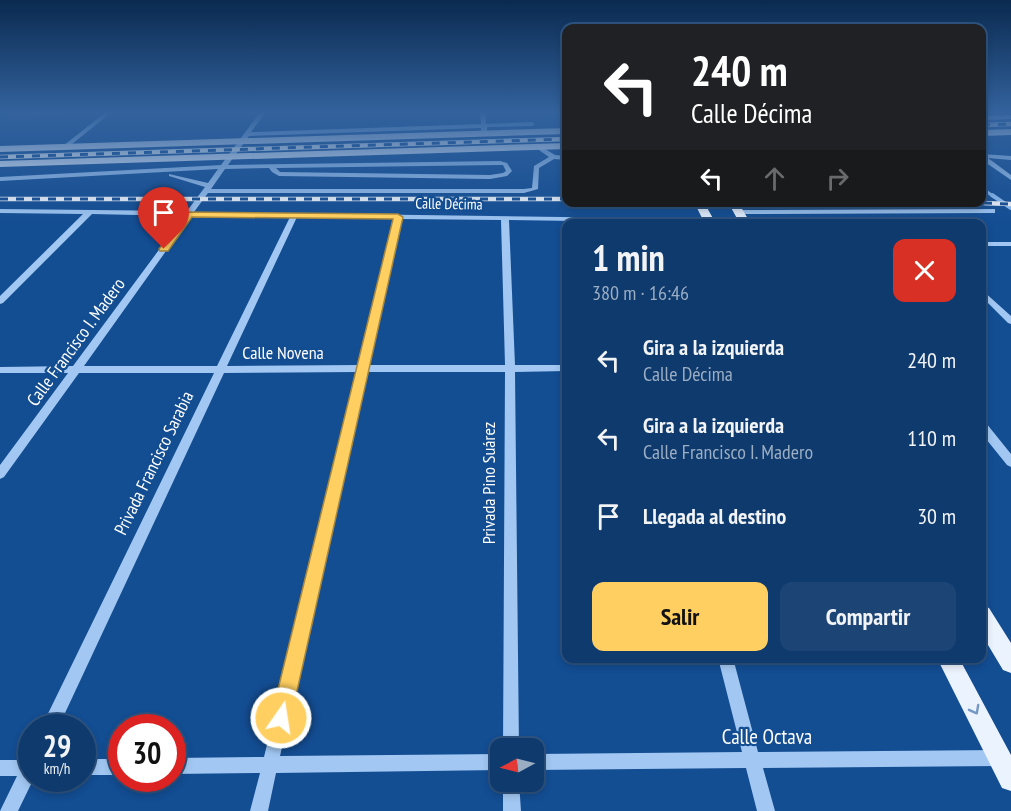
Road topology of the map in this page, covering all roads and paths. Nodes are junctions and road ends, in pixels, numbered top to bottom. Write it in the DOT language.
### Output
graph roads {
  1 [pos="236,150"];
  2 [pos="451,150"];
  3 [pos="542,150"];
  4 [pos="231,157"];
  5 [pos="553,157"];
  6 [pos="986,157"];
  7 [pos="562,158"];
  8 [pos="1011,158"];
  9 [pos="986,160"];
  10 [pos="0,164"];
  11 [pos="272,166"];
  12 [pos="222,169"];
  13 [pos="162,172"];
  14 [pos="505,175"];
  15 [pos="1011,178"];
  16 [pos="0,179"];
  17 [pos="208,189"];
  18 [pos="509,191"];
  19 [pos="736,207"];
  20 [pos="0,211"];
  21 [pos="90,212"];
  22 [pos="992,212"];
  23 [pos="189,214"];
  24 [pos="294,216"];
  25 [pos="398,217"];
  26 [pos="505,218"];
  27 [pos="562,220"];
  28 [pos="986,244"];
  29 [pos="1011,244"];
  30 [pos="986,296"];
  31 [pos="0,300"];
  32 [pos="1011,321"];
  33 [pos="510,368"];
  34 [pos="562,368"];
  35 [pos="364,369"];
  36 [pos="0,370"];
  37 [pos="75,370"];
  38 [pos="221,370"];
  39 [pos="986,431"];
  40 [pos="1011,462"];
  41 [pos="0,474"];
  42 [pos="986,621"];
  43 [pos="1011,662"];
  44 [pos="726,663"];
  45 [pos="950,663"];
  46 [pos="56,714"];
  47 [pos="511,738"];
  48 [pos="752,760"];
  49 [pos="490,762"];
  50 [pos="544,762"];
  51 [pos="270,765"];
  52 [pos="1007,765"];
  53 [pos="186,766"];
  54 [pos="18,767"];
  55 [pos="0,768"];
  56 [pos="18,792"];
  57 [pos="511,792"];
  58 [pos="9,811"];
  59 [pos="259,811"];
  60 [pos="512,811"];
  61 [pos="766,811"];
  1 -- 4 [label="street, Calle Francisco I. Madero"];
  2 -- 4 [label="main road"];
  3 -- 5 [label="street"];
  4 -- 10 [label="main road"];
  4 -- 12 [label="street, Calle Francisco I. Madero"];
  5 -- 7 [label="street"];
  5 -- 18 [label="street"];
  6 -- 8 [label="street"];
  9 -- 15 [label="street"];
  11 -- 12 [label="street"];
  11 -- 14 [label="street"];
  11 -- 14 [label="street"];
  12 -- 13 [label="street"];
  12 -- 17 [label="street, Calle Francisco I. Madero"];
  13 -- 16 [label="street"];
  13 -- 17 [label="street"];
  14 -- 18 [label="street"];
  17 -- 18 [label="street"];
  17 -- 23 [label="street, Calle Francisco I. Madero"];
  19 -- 22 [label="street"];
  20 -- 21 [label="street, Calle Décima"];
  21 -- 23 [label="street, Calle Décima"];
  21 -- 31 [label="street"];
  23 -- 24 [label="street, Calle Décima"];
  23 -- 37 [label="street, Calle Francisco I. Madero"];
  24 -- 25 [label="street, Calle Décima"];
  24 -- 38 [label="street, Privada Francisco Sarabia"];
  25 -- 26 [label="street, Calle Décima"];
  25 -- 35 [label="street"];
  26 -- 27 [label="street, Calle Décima"];
  26 -- 33 [label="street, Privada Pino Suárez"];
  28 -- 29 [label="street"];
  30 -- 32 [label="street"];
  33 -- 34 [label="street, Calle Novena"];
  33 -- 35 [label="street, Calle Novena"];
  33 -- 47 [label="street, Privada Pino Suárez"];
  35 -- 38 [label="street, Calle Novena"];
  35 -- 51 [label="street"];
  36 -- 37 [label="street, Calle Novena"];
  37 -- 38 [label="street, Calle Novena"];
  37 -- 41 [label="street, Calle Francisco I. Madero"];
  38 -- 46 [label="street, Privada Francisco Sarabia"];
  39 -- 40 [label="street"];
  42 -- 43 [label="main road"];
  44 -- 48 [label="street"];
  45 -- 52 [label="main road, one-way"];
  48 -- 50 [label="street, Calle Octava"];
  48 -- 52 [label="street, Calle Octava"];
  48 -- 61 [label="street"];
  49 -- 51 [label="street"];
  51 -- 53 [label="street"];
  51 -- 59 [label="street"];
  54 -- 55 [label="street"];
  56 -- 58 [label="street"];
  57 -- 60 [label="street"];
}
